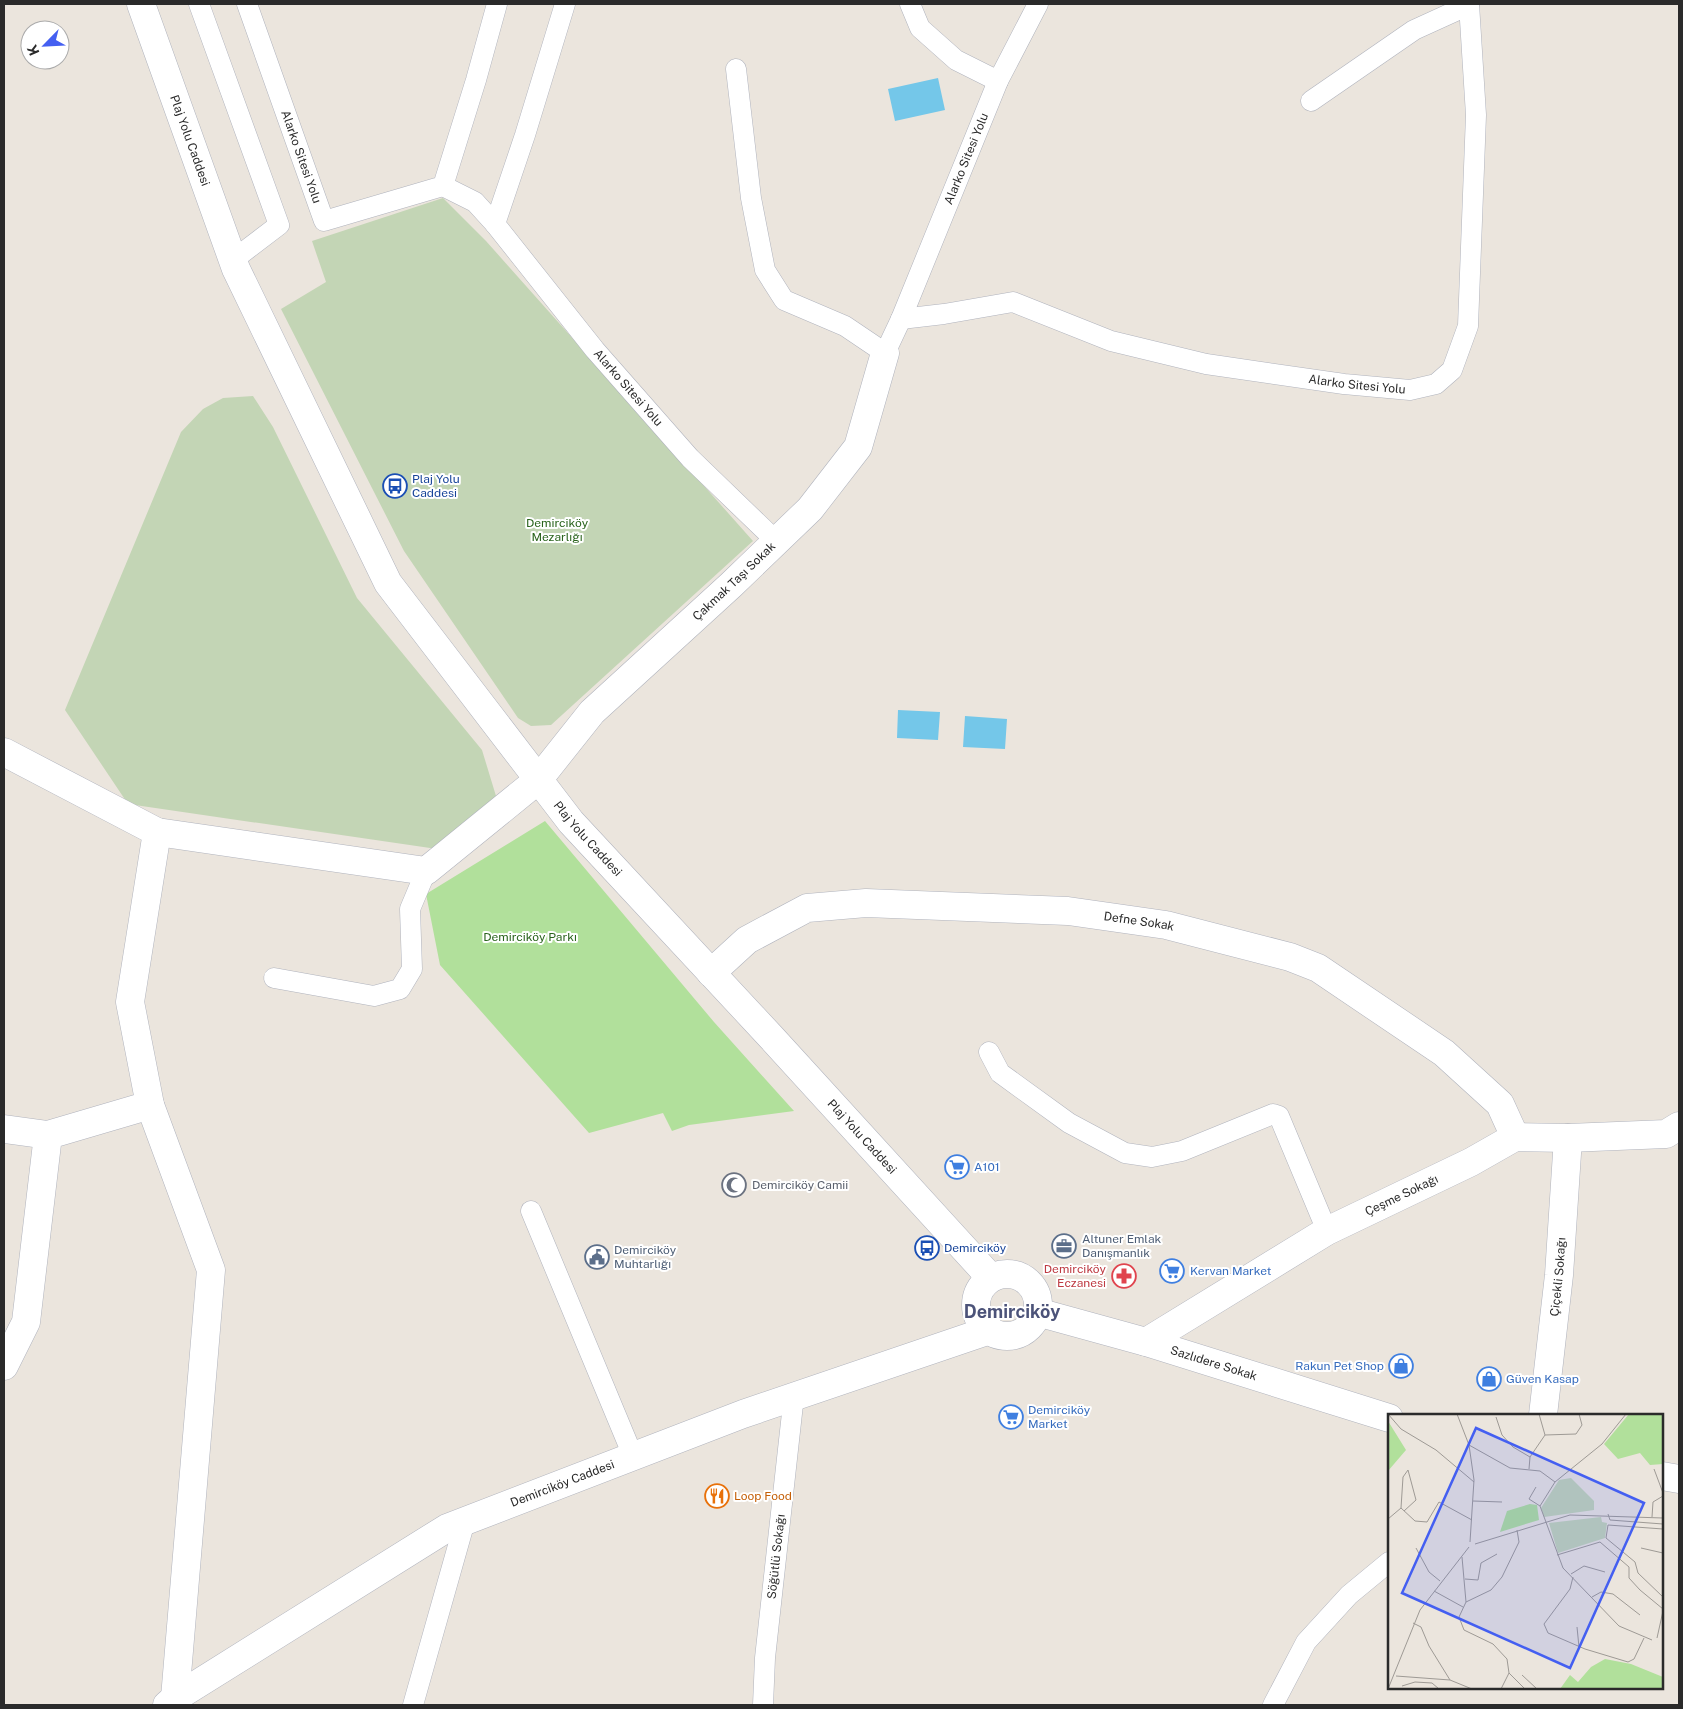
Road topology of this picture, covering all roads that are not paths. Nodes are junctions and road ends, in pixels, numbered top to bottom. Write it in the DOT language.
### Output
graph roads {
  1 [pos="141,4"];
  2 [pos="199,4"];
  3 [pos="247,4"];
  4 [pos="497,4"];
  5 [pos="566,4"];
  6 [pos="910,4"];
  7 [pos="1038,4"];
  8 [pos="1469,4"];
  9 [pos="736,69"];
  10 [pos="998,81"];
  11 [pos="1311,101"];
  12 [pos="443,186"];
  13 [pos="494,224"];
  14 [pos="233,260"];
  15 [pos="901,319"];
  16 [pos="885,353"];
  17 [pos="776,541"];
  18 [pos="4,752"];
  19 [pos="538,780"];
  20 [pos="157,832"];
  21 [pos="426,871"];
  22 [pos="711,973"];
  23 [pos="274,978"];
  24 [pos="989,1052"];
  25 [pos="150,1105"];
  26 [pos="1679,1126"];
  27 [pos="4,1129"];
  28 [pos="48,1135"];
  29 [pos="1515,1137"];
  30 [pos="1568,1138"];
  31 [pos="530,1211"];
  32 [pos="1327,1232"];
  33 [pos="991,1278"];
  34 [pos="1037,1312"];
  35 [pos="990,1330"];
  36 [pos="1146,1342"];
  37 [pos="4,1366"];
  38 [pos="794,1395"];
  39 [pos="1543,1414"];
  40 [pos="1388,1418"];
  41 [pos="634,1456"];
  42 [pos="1663,1476"];
  43 [pos="1679,1479"];
  44 [pos="465,1521"];
  45 [pos="1388,1563"];
  46 [pos="171,1701"];
  47 [pos="413,1705"];
  48 [pos="763,1705"];
  49 [pos="1273,1705"];
  1 -- 14 [label="street, Plaj Yolu Caddesi"];
  2 -- 14 [label="lane"];
  3 -- 12 [label="lane, Alarko Sitesi Yolu"];
  4 -- 12 [label="lane"];
  5 -- 13 [label="lane"];
  6 -- 10 [label="lane"];
  7 -- 10 [label="lane, Alarko Sitesi Yolu"];
  8 -- 11 [label="lane, Alarko Sitesi Yolu"];
  8 -- 15 [label="lane, Alarko Sitesi Yolu"];
  9 -- 16 [label="lane"];
  10 -- 15 [label="lane, Alarko Sitesi Yolu"];
  12 -- 13 [label="lane, Alarko Sitesi Yolu"];
  13 -- 17 [label="lane, Alarko Sitesi Yolu"];
  14 -- 19 [label="street, Plaj Yolu Caddesi"];
  15 -- 16 [label="lane, Alarko Sitesi Yolu"];
  16 -- 17 [label="street, Çakmak Taşı Sokak"];
  17 -- 19 [label="street, Çakmak Taşı Sokak"];
  18 -- 20 [label="street"];
  19 -- 21 [label="street, Çakmak Taşı Sokak"];
  19 -- 22 [label="street, Plaj Yolu Caddesi"];
  20 -- 21 [label="street"];
  20 -- 25 [label="street"];
  21 -- 23 [label="lane"];
  22 -- 29 [label="street, Defne Sokak"];
  22 -- 33 [label="street, Plaj Yolu Caddesi"];
  24 -- 32 [label="lane"];
  25 -- 28 [label="street"];
  25 -- 46 [label="street"];
  26 -- 30 [label="street"];
  27 -- 28 [label="street"];
  28 -- 37 [label="street"];
  29 -- 30 [label="street"];
  29 -- 32 [label="street, Çeşme Sokağı"];
  30 -- 39 [label="street, Çiçekli Sokağı"];
  31 -- 41 [label="lane"];
  32 -- 36 [label="street, Çeşme Sokağı"];
  33 -- 34 [label="street"];
  33 -- 35 [label="street"];
  34 -- 35 [label="street"];
  34 -- 36 [label="street, Sazlıdere Sokak"];
  35 -- 38 [label="street, Demirciköy Caddesi"];
  36 -- 40 [label="street, Sazlıdere Sokak"];
  38 -- 41 [label="street, Demirciköy Caddesi"];
  38 -- 48 [label="lane, Söğütlü Sokağı"];
  41 -- 44 [label="street, Demirciköy Caddesi"];
  42 -- 43 [label="street"];
  44 -- 46 [label="street, Demirciköy Caddesi"];
  44 -- 47 [label="lane"];
  45 -- 49 [label="lane"];
}
